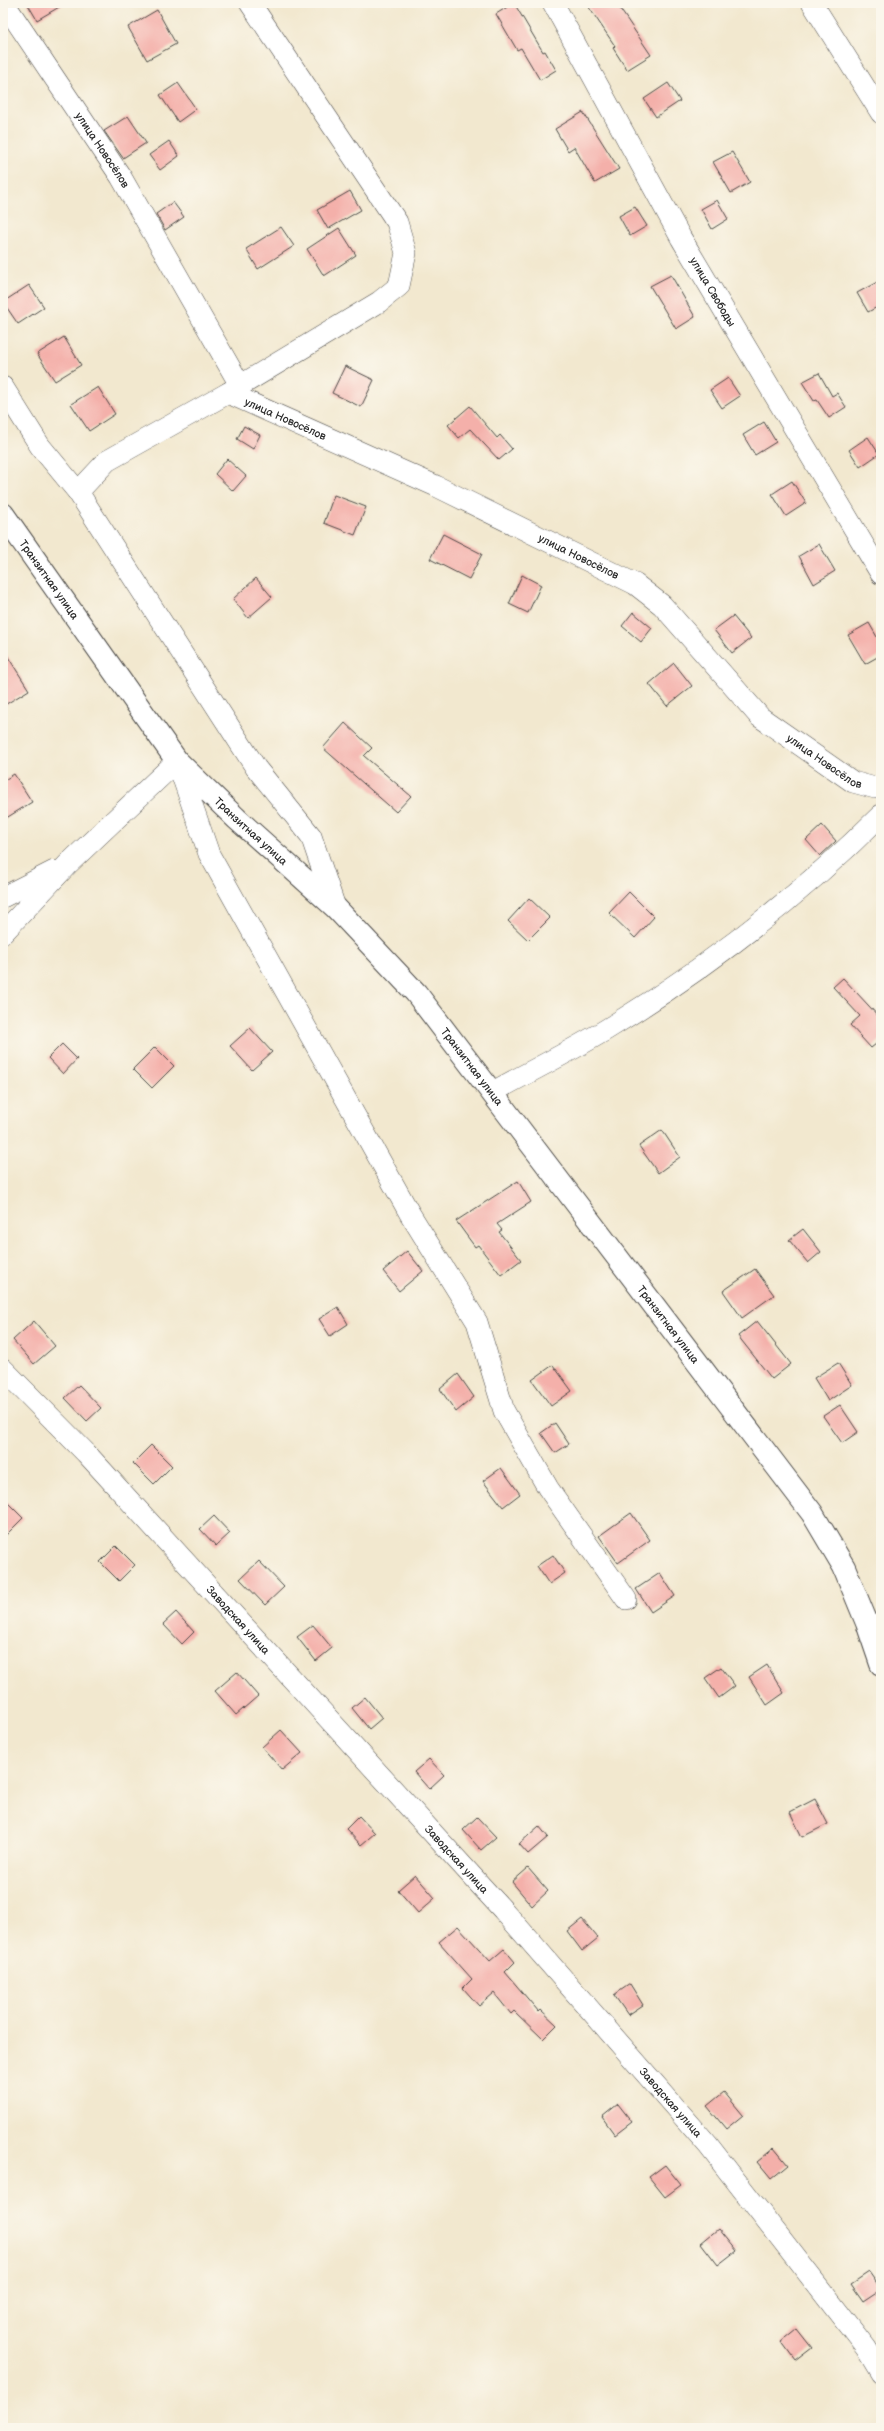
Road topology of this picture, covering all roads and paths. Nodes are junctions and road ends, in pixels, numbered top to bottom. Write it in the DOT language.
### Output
graph roads {
  1 [pos="4,3"];
  2 [pos="250,3"];
  3 [pos="553,3"];
  4 [pos="812,3"];
  5 [pos="881,114"];
  6 [pos="3,387"];
  7 [pos="234,389"];
  8 [pos="78,492"];
  9 [pos="3,514"];
  10 [pos="881,574"];
  11 [pos="177,761"];
  12 [pos="881,786"];
  13 [pos="881,815"];
  14 [pos="68,864"];
  15 [pos="3,897"];
  16 [pos="336,907"];
  17 [pos="3,933"];
  18 [pos="493,1092"];
  19 [pos="3,1369"];
  20 [pos="626,1599"];
  21 [pos="881,1664"];
  22 [pos="881,2373"];
  1 -- 7 [label="street, улица Новосёлов"];
  2 -- 7 [label="street"];
  3 -- 10 [label="street, улица Свободы"];
  4 -- 5 [label="street"];
  6 -- 8 [label="street"];
  7 -- 8 [label="street"];
  7 -- 12 [label="street, улица Новосёлов"];
  8 -- 16 [label="street"];
  9 -- 11 [label="main road, Транзитная улица"];
  11 -- 14 [label="street"];
  11 -- 16 [label="main road, Транзитная улица"];
  11 -- 20 [label="street"];
  13 -- 18 [label="street"];
  14 -- 15 [label="street"];
  14 -- 17 [label="street"];
  16 -- 18 [label="main road, Транзитная улица"];
  18 -- 21 [label="main road, Транзитная улица"];
  19 -- 22 [label="street, Заводская улица"];
}
